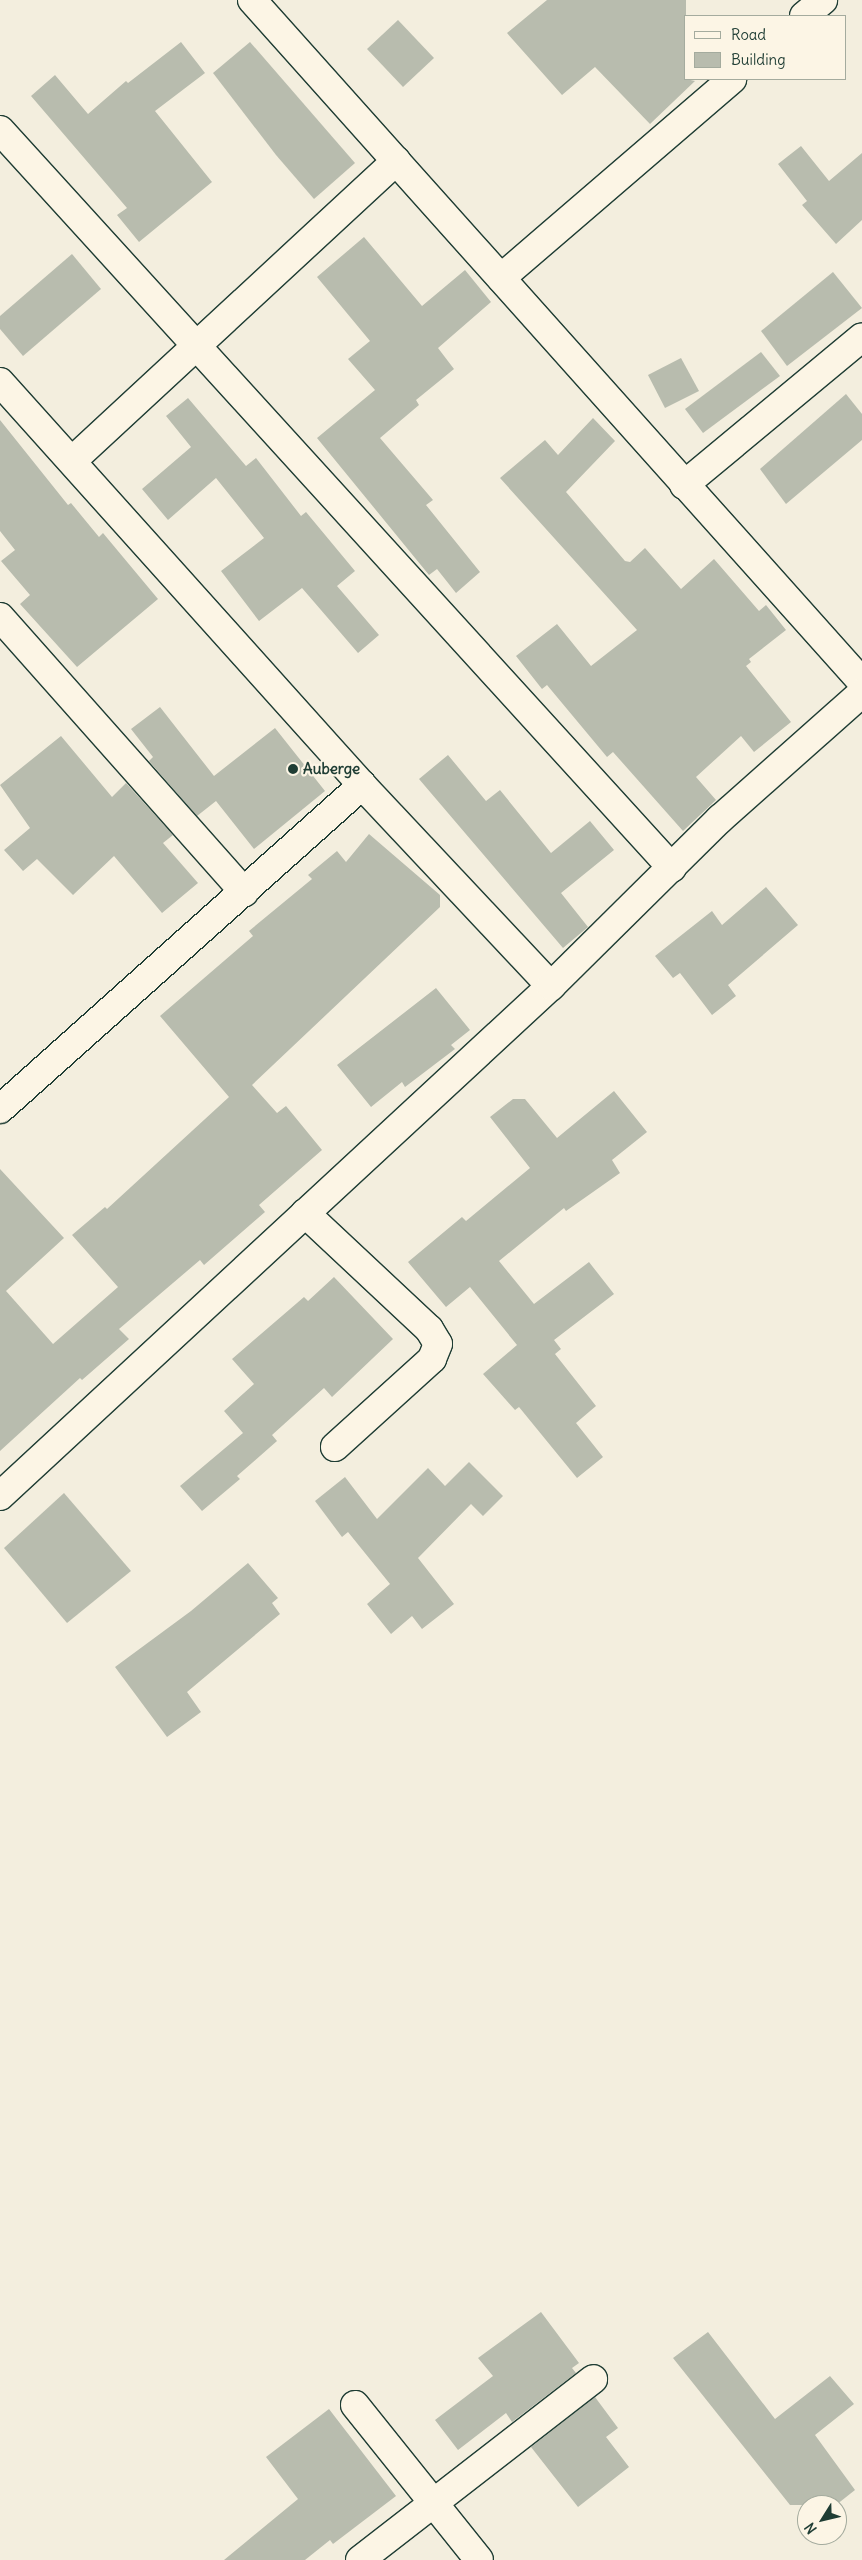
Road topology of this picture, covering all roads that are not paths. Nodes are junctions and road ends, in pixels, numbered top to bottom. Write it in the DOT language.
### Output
graph roads {
  1 [pos="252,0"];
  2 [pos="823,0"];
  3 [pos="805,15"];
  4 [pos="731,80"];
  5 [pos="0,130"];
  6 [pos="396,161"];
  7 [pos="501,278"];
  8 [pos="862,337"];
  9 [pos="195,346"];
  10 [pos="0,382"];
  11 [pos="72,461"];
  12 [pos="684,485"];
  13 [pos="0,617"];
  14 [pos="862,682"];
  15 [pos="862,693"];
  16 [pos="362,785"];
  17 [pos="672,868"];
  18 [pos="244,892"];
  19 [pos="551,986"];
  20 [pos="0,1109"];
  21 [pos="305,1213"];
  22 [pos="335,1447"];
  23 [pos="0,1496"];
  24 [pos="593,2379"];
  25 [pos="355,2405"];
  26 [pos="433,2502"];
  27 [pos="360,2560"];
  28 [pos="478,2560"];
  1 -- 6 [label="street"];
  2 -- 3 [label="street"];
  4 -- 7 [label="street"];
  5 -- 9 [label="street"];
  6 -- 7 [label="street"];
  6 -- 9 [label="street"];
  7 -- 12 [label="street"];
  8 -- 12 [label="street"];
  9 -- 11 [label="street"];
  9 -- 17 [label="street"];
  10 -- 11 [label="street"];
  11 -- 16 [label="street"];
  12 -- 14 [label="street"];
  13 -- 18 [label="street"];
  15 -- 17 [label="street"];
  16 -- 18 [label="street"];
  16 -- 19 [label="street"];
  17 -- 19 [label="street"];
  18 -- 20 [label="street"];
  19 -- 21 [label="street"];
  21 -- 22 [label="street"];
  21 -- 23 [label="street"];
  24 -- 26 [label="street"];
  25 -- 26 [label="street"];
  26 -- 27 [label="street"];
  26 -- 28 [label="street"];
}
